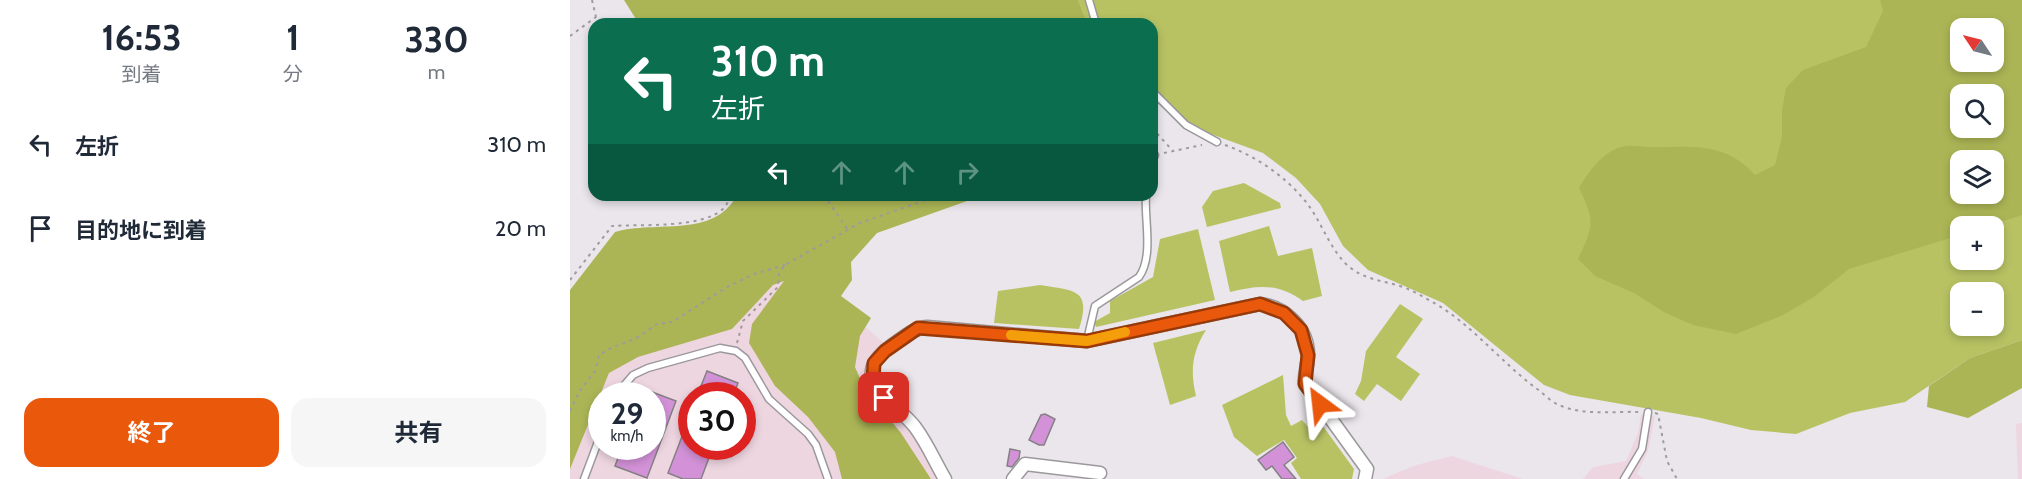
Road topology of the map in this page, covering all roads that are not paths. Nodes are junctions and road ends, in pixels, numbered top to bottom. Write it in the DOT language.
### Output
graph roads {
  1 [pos="1089,0"];
  2 [pos="1094,18"];
  3 [pos="1158,97"];
  4 [pos="1217,142"];
  5 [pos="1146,201"];
  6 [pos="1087,341"];
  7 [pos="627,382"];
  8 [pos="1648,412"];
  9 [pos="591,460"];
  10 [pos="1100,473"];
  11 [pos="584,479"];
  12 [pos="828,479"];
  13 [pos="945,479"];
  14 [pos="1013,479"];
  15 [pos="1365,479"];
  16 [pos="1624,479"];
  1 -- 2 [label="lane"];
  3 -- 4 [label="lane"];
  5 -- 6 [label="lane"];
  6 -- 13 [label="street"];
  6 -- 15 [label="street"];
  7 -- 12 [label="lane"];
  8 -- 16 [label="lane"];
  9 -- 11 [label="lane"];
  10 -- 14 [label="street"];
}
